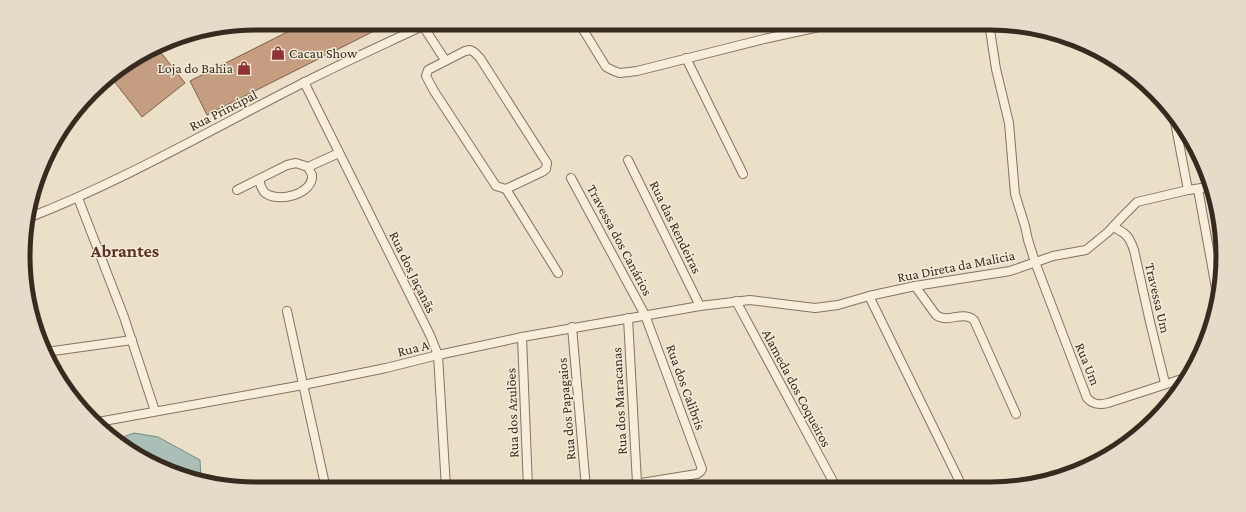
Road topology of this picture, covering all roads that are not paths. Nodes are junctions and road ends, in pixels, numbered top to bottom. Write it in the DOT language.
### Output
graph roads {
  1 [pos="413,30"];
  2 [pos="429,30"];
  3 [pos="583,30"];
  4 [pos="805,30"];
  5 [pos="990,30"];
  6 [pos="686,58"];
  7 [pos="445,60"];
  8 [pos="304,82"];
  9 [pos="1176,127"];
  10 [pos="339,153"];
  11 [pos="628,160"];
  12 [pos="308,167"];
  13 [pos="743,174"];
  14 [pos="571,178"];
  15 [pos="258,180"];
  16 [pos="1205,188"];
  17 [pos="506,189"];
  18 [pos="1198,189"];
  19 [pos="237,190"];
  20 [pos="1188,190"];
  21 [pos="78,198"];
  22 [pos="33,216"];
  23 [pos="1113,227"];
  24 [pos="1035,262"];
  25 [pos="558,273"];
  26 [pos="1215,281"];
  27 [pos="915,286"];
  28 [pos="869,296"];
  29 [pos="736,301"];
  30 [pos="700,306"];
  31 [pos="287,311"];
  32 [pos="645,315"];
  33 [pos="628,318"];
  34 [pos="572,327"];
  35 [pos="522,337"];
  36 [pos="132,340"];
  37 [pos="51,351"];
  38 [pos="438,355"];
  39 [pos="1180,379"];
  40 [pos="1165,383"];
  41 [pos="302,385"];
  42 [pos="155,411"];
  43 [pos="1016,414"];
  44 [pos="102,421"];
  45 [pos="959,480"];
  46 [pos="324,482"];
  47 [pos="446,482"];
  48 [pos="528,482"];
  49 [pos="585,482"];
  50 [pos="637,482"];
  51 [pos="644,482"];
  52 [pos="833,482"];
  1 -- 8 [label="street, Rua Principal"];
  2 -- 7 [label="street"];
  3 -- 6 [label="street"];
  4 -- 6 [label="street"];
  5 -- 24 [label="street"];
  6 -- 13 [label="street"];
  7 -- 17 [label="street"];
  7 -- 17 [label="street"];
  8 -- 10 [label="street, Rua dos Jaçanãs"];
  8 -- 21 [label="street, Rua Principal"];
  9 -- 20 [label="street"];
  10 -- 12 [label="street"];
  10 -- 38 [label="street, Rua dos Jaçanãs"];
  11 -- 30 [label="street, Rua das Rendeiras"];
  12 -- 15 [label="street"];
  12 -- 15 [label="street"];
  14 -- 32 [label="street, Travessa dos Canários"];
  15 -- 19 [label="street"];
  16 -- 18 [label="street, Rua Direta da Malicia"];
  17 -- 25 [label="street"];
  18 -- 20 [label="street, Rua Direta da Malicia"];
  18 -- 26 [label="street"];
  20 -- 23 [label="street, Rua Direta da Malicia"];
  21 -- 22 [label="street, Rua Principal"];
  21 -- 36 [label="street"];
  23 -- 24 [label="street, Rua Direta da Malicia"];
  23 -- 40 [label="street, Travessa Um"];
  24 -- 27 [label="street, Rua Direta da Malicia"];
  24 -- 40 [label="street, Rua Um"];
  27 -- 28 [label="street, Rua Direta da Malicia"];
  27 -- 43 [label="street"];
  28 -- 29 [label="street, Rua Direta da Malicia"];
  28 -- 45 [label="street"];
  29 -- 30 [label="street, Rua A"];
  29 -- 52 [label="street, Alameda dos Coqueiros"];
  30 -- 32 [label="street, Rua A"];
  31 -- 41 [label="street"];
  32 -- 33 [label="street, Rua A"];
  32 -- 51 [label="street, Rua dos Calibris"];
  33 -- 34 [label="street, Rua A"];
  33 -- 50 [label="street, Rua dos Maracanas"];
  34 -- 35 [label="street, Rua A"];
  34 -- 49 [label="street, Rua dos Papagaios"];
  35 -- 38 [label="street, Rua A"];
  35 -- 48 [label="street, Rua dos Azulões"];
  36 -- 37 [label="street"];
  36 -- 42 [label="street"];
  38 -- 41 [label="street, Rua A"];
  38 -- 47 [label="street, Rua dos Jaçanãs"];
  39 -- 40 [label="street, Rua Um"];
  41 -- 42 [label="street, Rua A"];
  41 -- 46 [label="street"];
  42 -- 44 [label="street, Rua A"];
}
